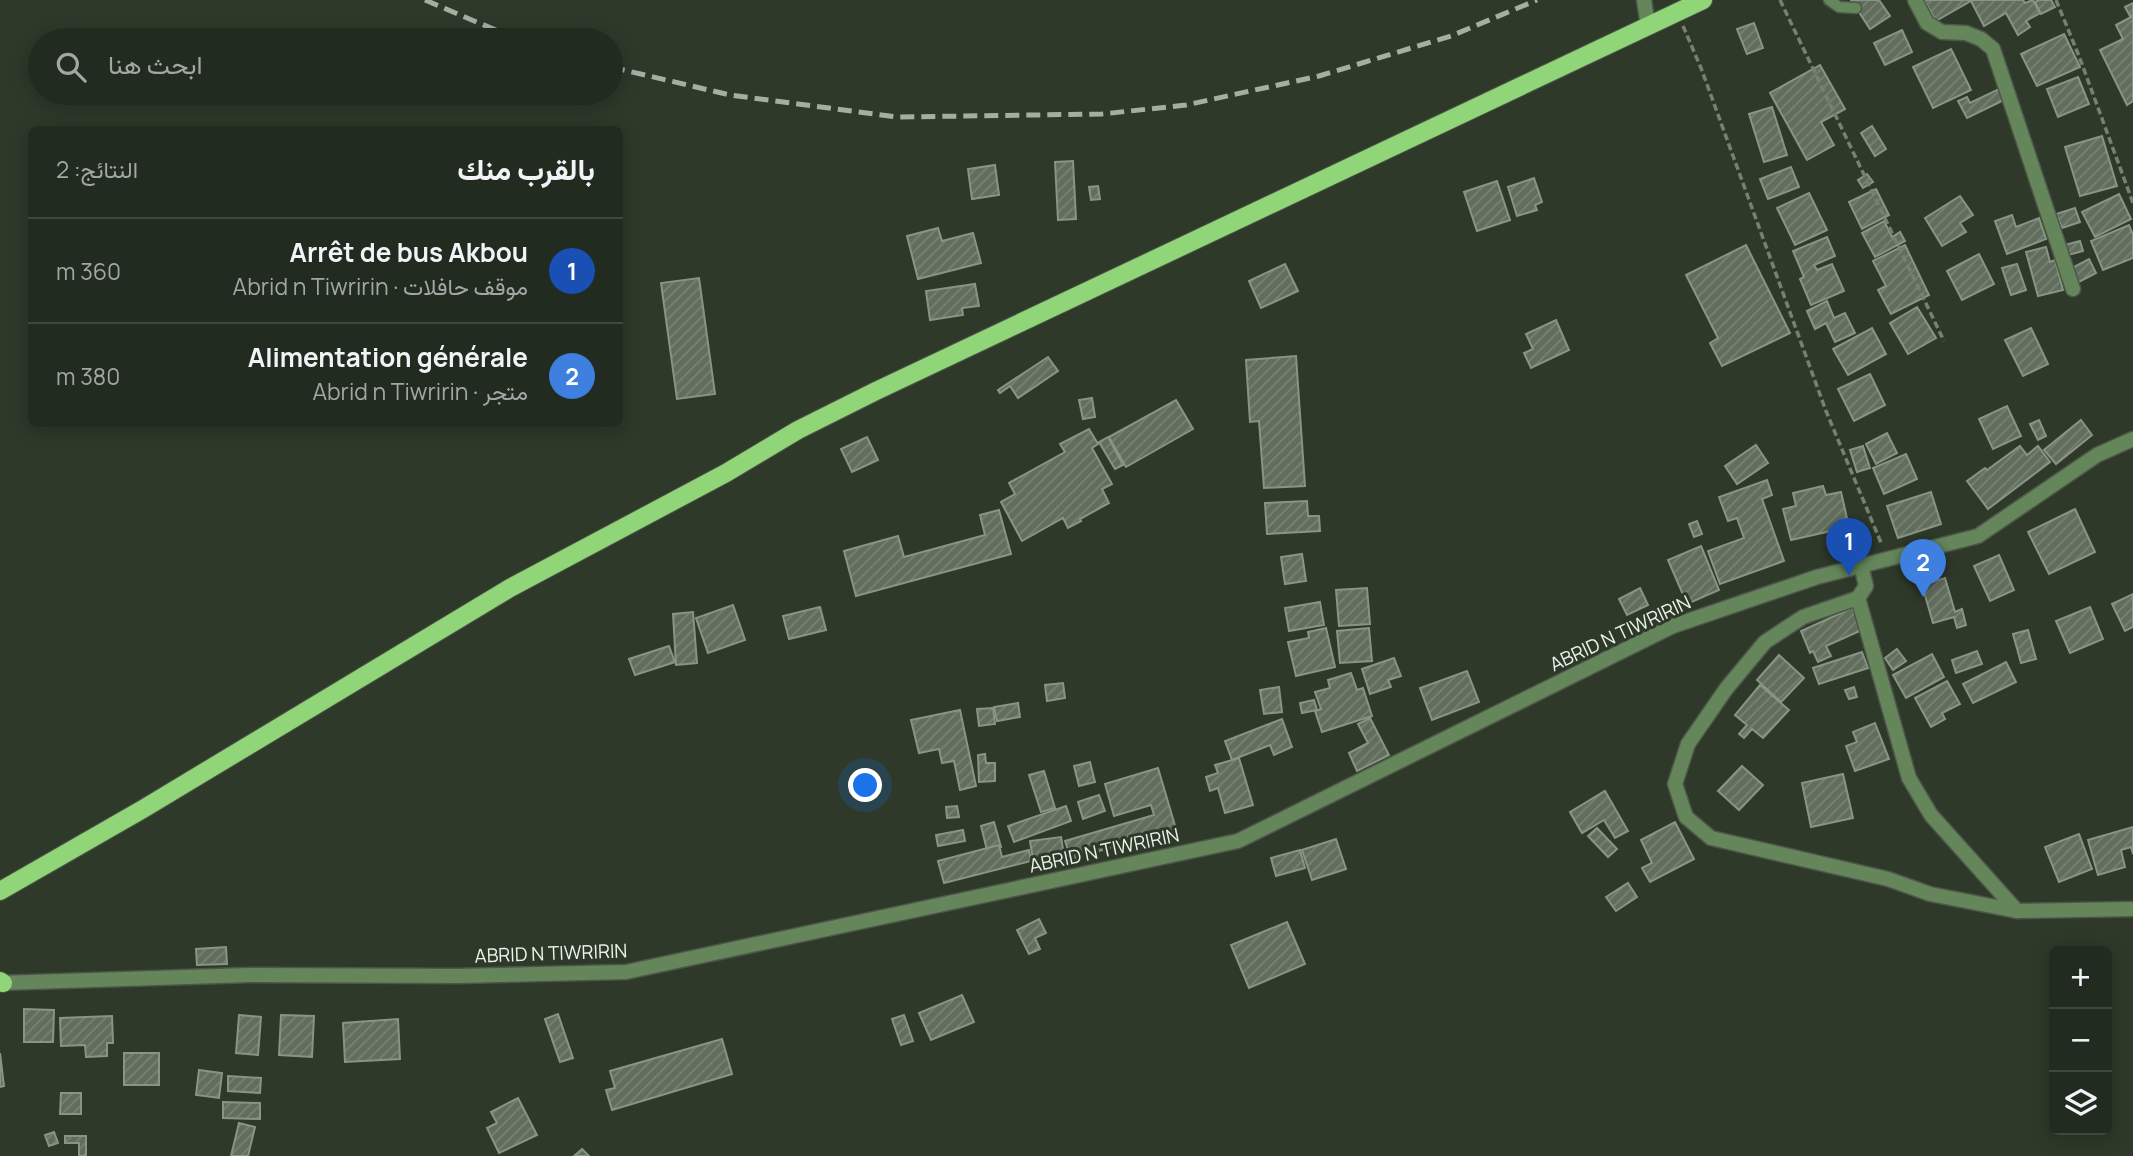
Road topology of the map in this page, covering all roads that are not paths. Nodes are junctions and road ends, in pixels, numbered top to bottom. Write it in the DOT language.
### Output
graph roads {
  1 [pos="1644,0"];
  2 [pos="1703,0"];
  3 [pos="1829,0"];
  4 [pos="1915,0"];
  5 [pos="1856,8"];
  6 [pos="1648,26"];
  7 [pos="2073,289"];
  8 [pos="2133,439"];
  9 [pos="1861,565"];
  10 [pos="1858,597"];
  11 [pos="0,891"];
  12 [pos="2133,909"];
  13 [pos="2017,911"];
  14 [pos="1,983"];
  1 -- 6 [label="street"];
  2 -- 6 [label="main road"];
  3 -- 5 [label="lane"];
  4 -- 7 [label="street"];
  6 -- 11 [label="main road"];
  8 -- 9 [label="street, ABRID N TIWRIRIN"];
  9 -- 10 [label="street"];
  9 -- 14 [label="street, ABRID N TIWRIRIN"];
  10 -- 13 [label="street"];
  10 -- 13 [label="street"];
  12 -- 13 [label="street"];
}
